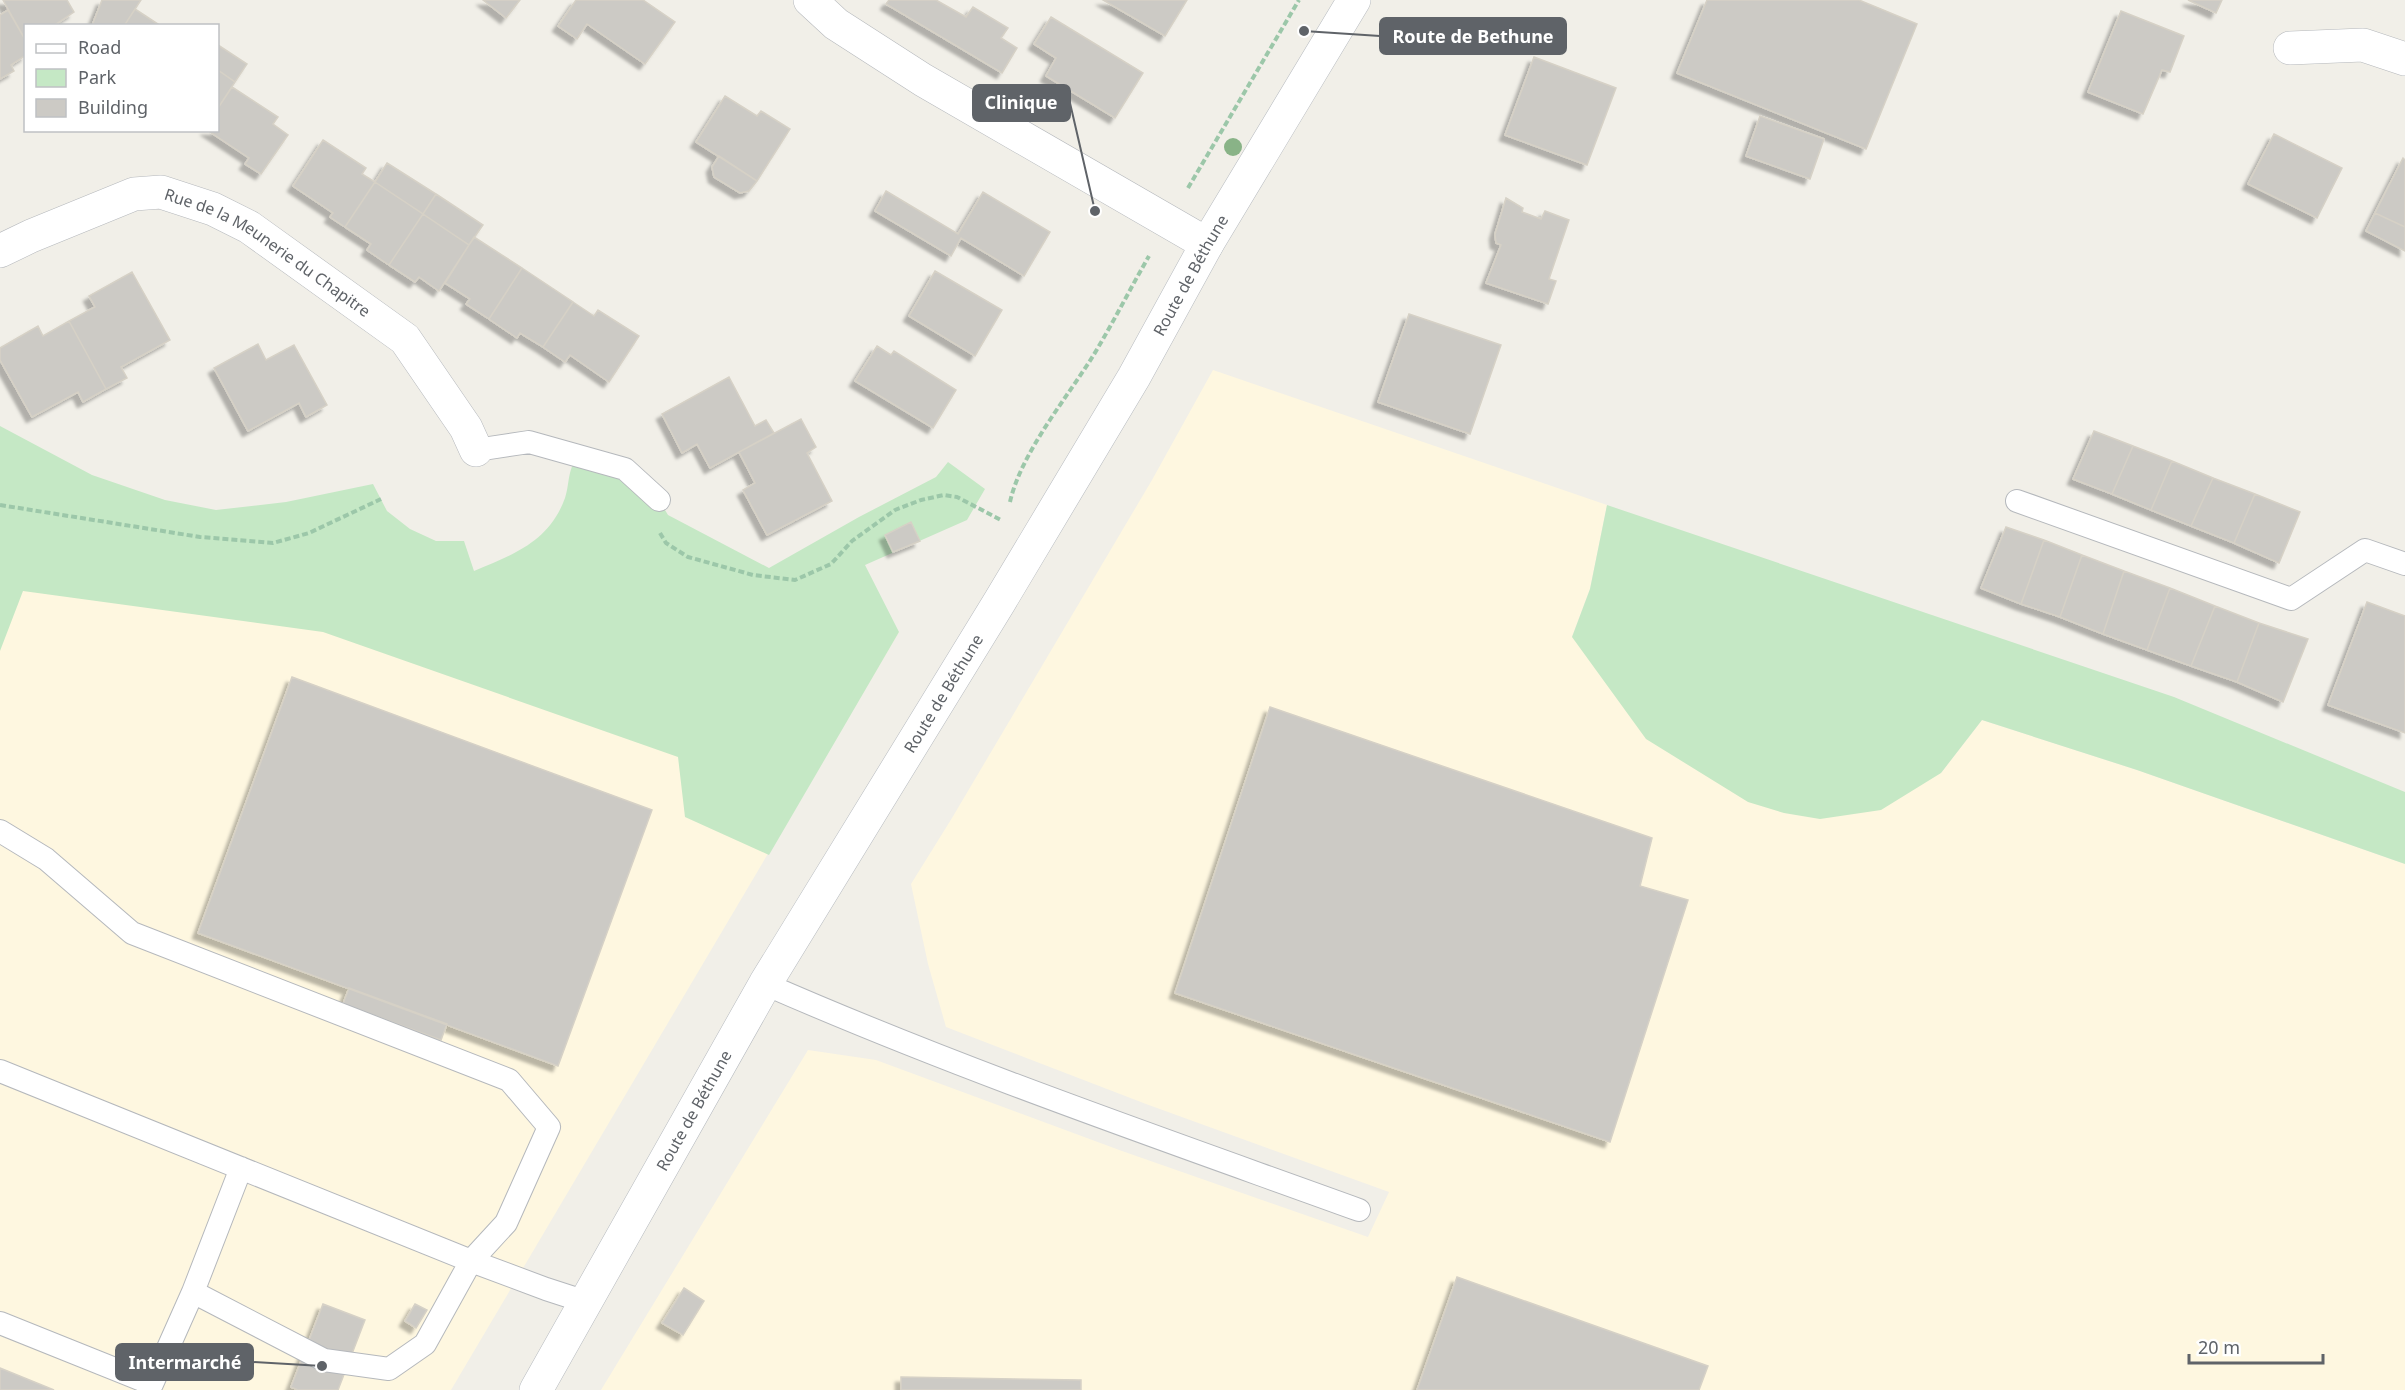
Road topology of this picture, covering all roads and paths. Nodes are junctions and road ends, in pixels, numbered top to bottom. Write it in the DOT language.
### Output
graph roads {
  1 [pos="810,0"];
  2 [pos="1299,0"];
  3 [pos="1354,0"];
  4 [pos="2290,48"];
  5 [pos="2405,59"];
  6 [pos="1164,219"];
  7 [pos="1207,244"];
  8 [pos="0,251"];
  9 [pos="476,450"];
  10 [pos="381,499"];
  11 [pos="659,500"];
  12 [pos="2017,501"];
  13 [pos="0,506"];
  14 [pos="1005,522"];
  15 [pos="1032,545"];
  16 [pos="2405,564"];
  17 [pos="0,831"];
  18 [pos="765,984"];
  19 [pos="0,1071"];
  20 [pos="240,1168"];
  21 [pos="1359,1210"];
  22 [pos="471,1261"];
  23 [pos="193,1293"];
  24 [pos="586,1302"];
  25 [pos="0,1323"];
  26 [pos="159,1387"];
  27 [pos="536,1390"];
  1 -- 6 [label="main road"];
  2 -- 6 [label="path"];
  3 -- 7 [label="main road, Route de Béthune"];
  4 -- 5 [label="main road"];
  6 -- 7 [label="main road"];
  6 -- 14 [label="path"];
  7 -- 15 [label="main road, Route de Béthune"];
  8 -- 9 [label="main road, Rue de la Meunerie du Chapitre"];
  9 -- 11 [label="lane"];
  10 -- 13 [label="path"];
  11 -- 14 [label="path"];
  12 -- 16 [label="lane"];
  14 -- 15 [label="path"];
  15 -- 18 [label="main road, Route de Béthune"];
  17 -- 22 [label="lane"];
  18 -- 21 [label="lane"];
  18 -- 24 [label="main road, Route de Béthune"];
  19 -- 20 [label="lane"];
  20 -- 22 [label="lane"];
  20 -- 23 [label="lane"];
  22 -- 23 [label="lane"];
  22 -- 24 [label="lane"];
  23 -- 26 [label="lane"];
  24 -- 27 [label="main road, Route de Béthune"];
  25 -- 26 [label="lane"];
}
